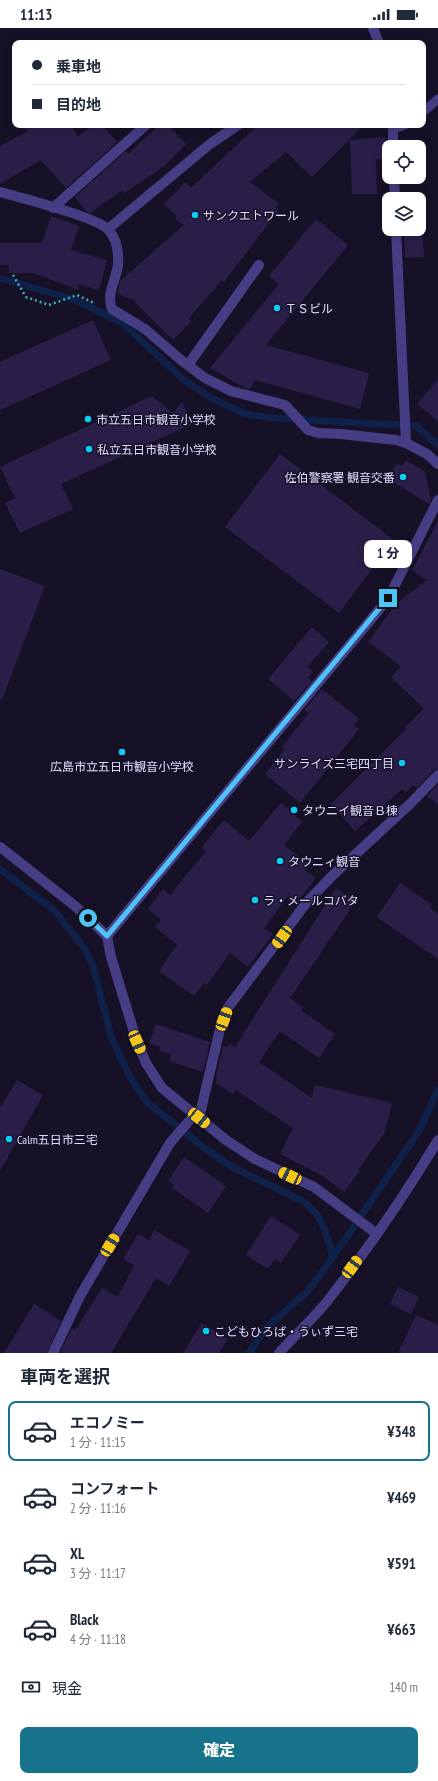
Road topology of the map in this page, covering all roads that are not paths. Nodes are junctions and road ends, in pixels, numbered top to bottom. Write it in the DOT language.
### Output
graph roads {
  1 [pos="374,28"];
  2 [pos="375,40"];
  3 [pos="438,99"];
  4 [pos="426,109"];
  5 [pos="143,128"];
  6 [pos="234,128"];
  7 [pos="393,128"];
  8 [pos="393,140"];
  9 [pos="0,192"];
  10 [pos="53,208"];
  11 [pos="108,229"];
  12 [pos="396,236"];
  13 [pos="259,265"];
  14 [pos="188,365"];
  15 [pos="406,439"];
  16 [pos="438,464"];
  17 [pos="438,500"];
  18 [pos="438,775"];
  19 [pos="0,846"];
  20 [pos="107,936"];
  21 [pos="194,1118"];
  22 [pos="438,1140"];
  23 [pos="374,1231"];
  24 [pos="52,1353"];
  25 [pos="279,1353"];
  1 -- 2 [label="street"];
  3 -- 4 [label="lane"];
  5 -- 10 [label="street"];
  6 -- 11 [label="street"];
  7 -- 8 [label="street"];
  9 -- 10 [label="street"];
  10 -- 11 [label="street"];
  11 -- 14 [label="street"];
  12 -- 15 [label="street"];
  13 -- 14 [label="street"];
  14 -- 15 [label="street"];
  15 -- 16 [label="street"];
  17 -- 20 [label="street"];
  18 -- 21 [label="street"];
  19 -- 20 [label="street"];
  20 -- 21 [label="street"];
  21 -- 23 [label="street"];
  21 -- 24 [label="street"];
  22 -- 23 [label="street"];
  23 -- 25 [label="street"];
}
